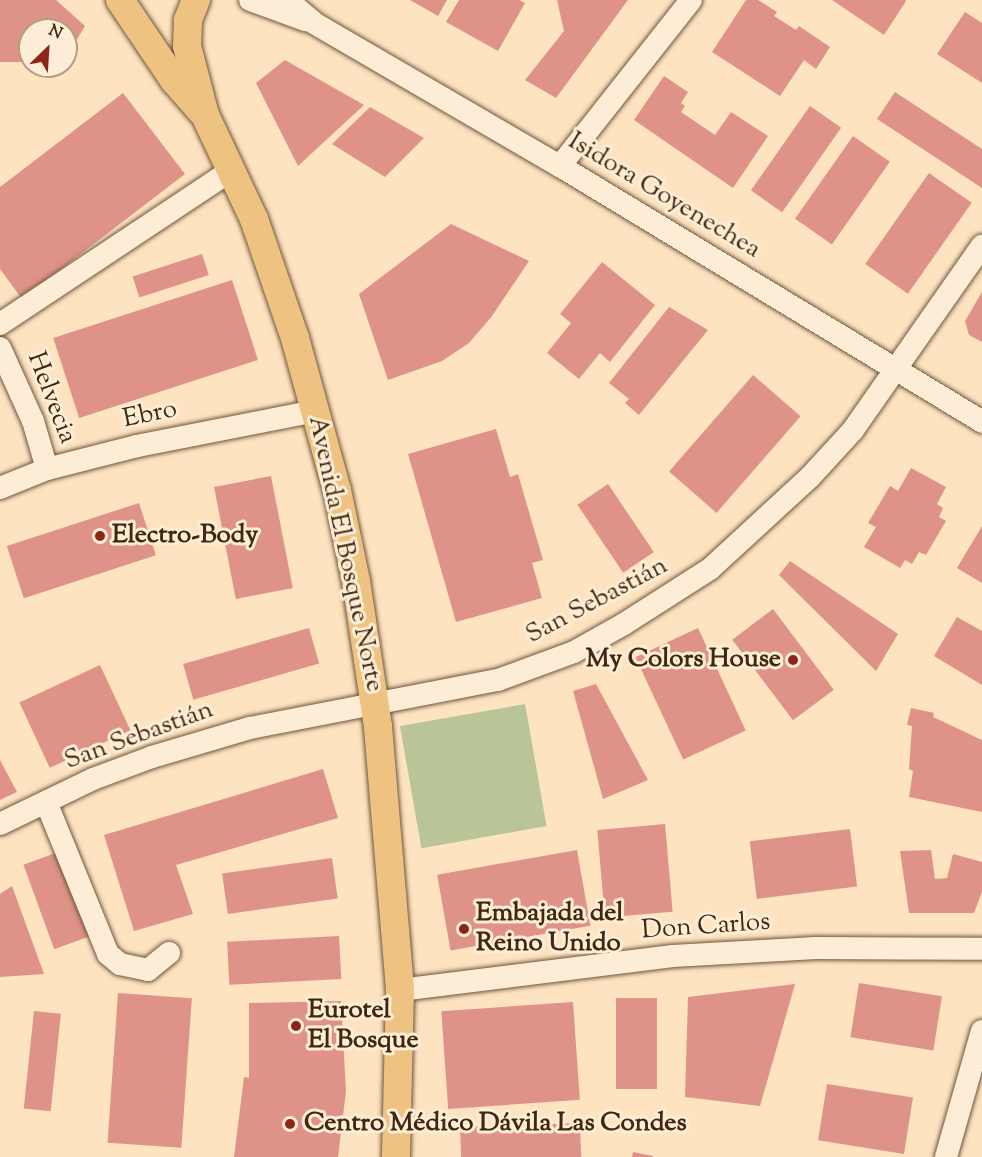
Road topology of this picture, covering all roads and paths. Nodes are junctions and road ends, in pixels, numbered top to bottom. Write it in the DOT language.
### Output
graph roads {
  1 [pos="120,0"];
  2 [pos="196,0"];
  3 [pos="250,0"];
  4 [pos="288,0"];
  5 [pos="691,0"];
  6 [pos="314,24"];
  7 [pos="205,115"];
  8 [pos="560,166"];
  9 [pos="233,169"];
  10 [pos="982,246"];
  11 [pos="0,324"];
  12 [pos="0,348"];
  13 [pos="897,368"];
  14 [pos="316,411"];
  15 [pos="982,422"];
  16 [pos="47,469"];
  17 [pos="0,488"];
  18 [pos="375,702"];
  19 [pos="46,802"];
  20 [pos="0,824"];
  21 [pos="982,949"];
  22 [pos="169,953"];
  23 [pos="400,990"];
  24 [pos="982,1031"];
  25 [pos="396,1157"];
  26 [pos="946,1157"];
  1 -- 7 [label="main road, Avenida El Bosque Norte"];
  2 -- 7 [label="main road, Avenida El Bosque Norte"];
  3 -- 6 [label="street, Isidora Goyenechea"];
  4 -- 6 [label="street, Isidora Goyenechea"];
  5 -- 8 [label="street"];
  6 -- 8 [label="street, Isidora Goyenechea"];
  7 -- 9 [label="main road, Avenida El Bosque Norte"];
  8 -- 13 [label="street, Isidora Goyenechea"];
  9 -- 11 [label="street"];
  9 -- 14 [label="main road, Avenida El Bosque Norte"];
  10 -- 13 [label="street, San Sebastián"];
  12 -- 16 [label="street, Helvecia"];
  13 -- 15 [label="street, Isidora Goyenechea"];
  13 -- 18 [label="street, San Sebastián"];
  14 -- 16 [label="street, Ebro"];
  14 -- 18 [label="main road, Avenida El Bosque Norte"];
  16 -- 17 [label="street, Ebro"];
  18 -- 19 [label="street, San Sebastián"];
  18 -- 23 [label="main road, Avenida El Bosque Norte"];
  19 -- 20 [label="street, San Sebastián"];
  19 -- 22 [label="street"];
  21 -- 23 [label="street, Don Carlos"];
  23 -- 25 [label="main road, Avenida El Bosque Norte"];
  24 -- 26 [label="street"];
}
